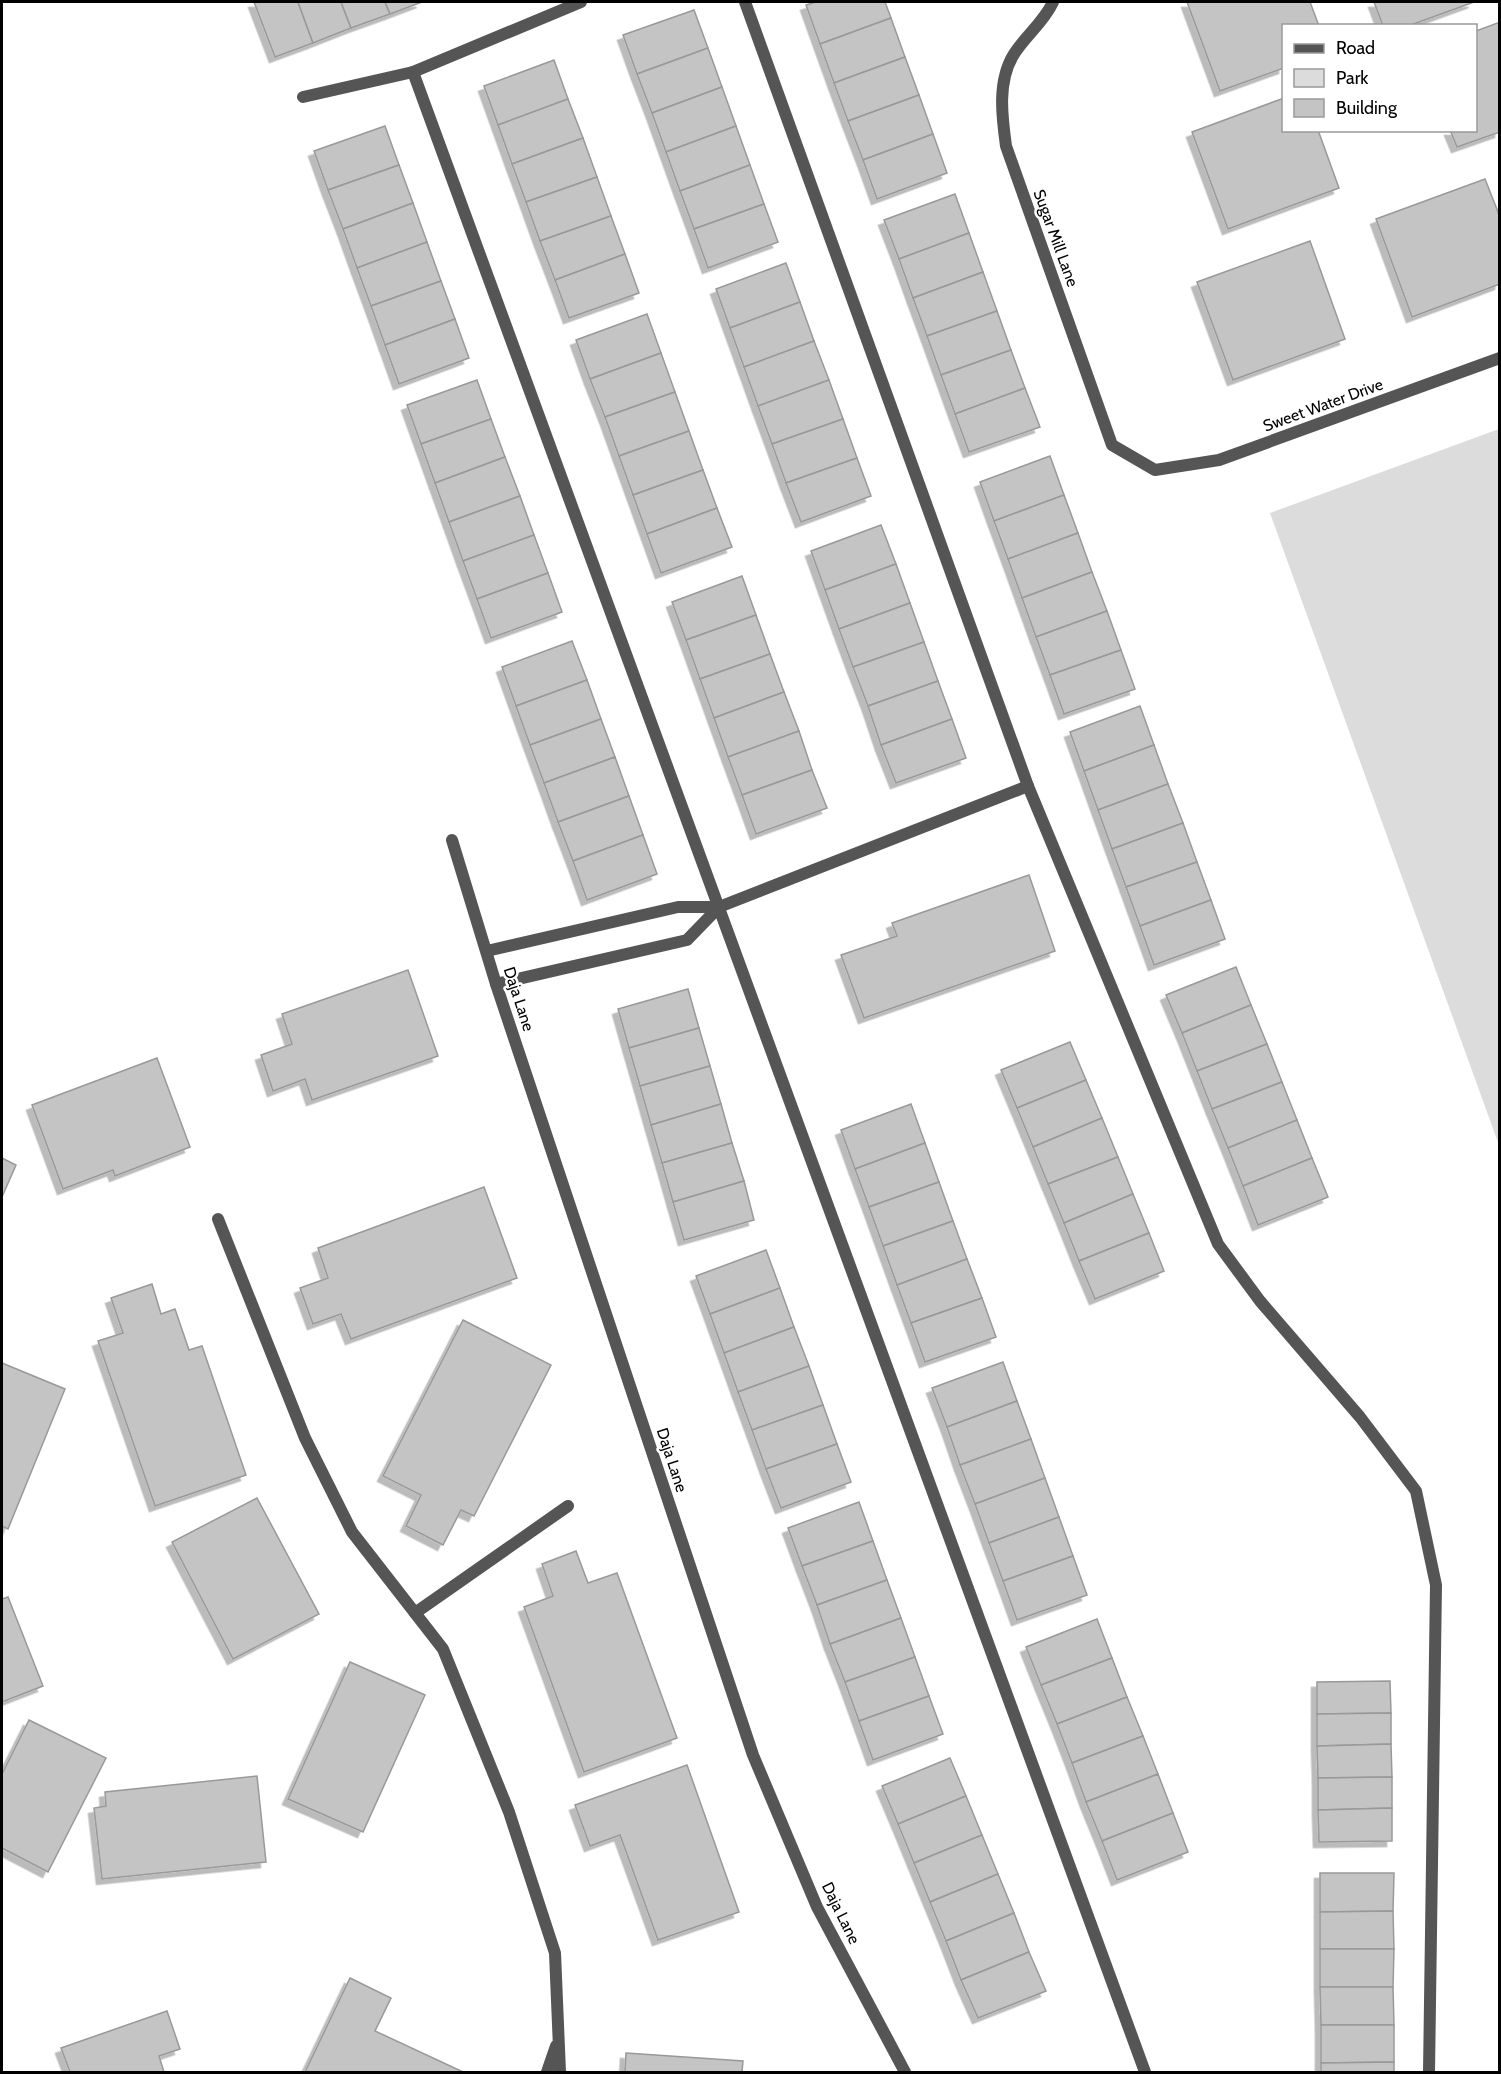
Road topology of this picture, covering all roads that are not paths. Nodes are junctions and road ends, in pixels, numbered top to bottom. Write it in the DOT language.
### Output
graph roads {
  1 [pos="581,2"];
  2 [pos="745,2"];
  3 [pos="1053,2"];
  4 [pos="413,72"];
  5 [pos="303,97"];
  6 [pos="1500,358"];
  7 [pos="1155,470"];
  8 [pos="1028,786"];
  9 [pos="452,840"];
  10 [pos="719,907"];
  11 [pos="487,951"];
  12 [pos="496,984"];
  13 [pos="218,1219"];
  14 [pos="568,1506"];
  15 [pos="415,1613"];
  16 [pos="559,2036"];
  17 [pos="547,2073"];
  18 [pos="561,2073"];
  19 [pos="905,2073"];
  20 [pos="1145,2073"];
  21 [pos="1429,2073"];
  1 -- 4 [label="street"];
  2 -- 8 [label="street"];
  3 -- 7 [label="street, Sugar Mill Lane"];
  4 -- 5 [label="street"];
  4 -- 10 [label="street"];
  6 -- 7 [label="street, Sweet Water Drive"];
  8 -- 10 [label="street"];
  8 -- 21 [label="street"];
  9 -- 11 [label="street, Daja Lane"];
  10 -- 11 [label="street"];
  10 -- 12 [label="street"];
  10 -- 20 [label="street"];
  11 -- 12 [label="street, Daja Lane"];
  12 -- 19 [label="street, Daja Lane"];
  13 -- 15 [label="street"];
  14 -- 15 [label="street"];
  15 -- 16 [label="street"];
  16 -- 17 [label="street"];
  16 -- 18 [label="street"];
}
